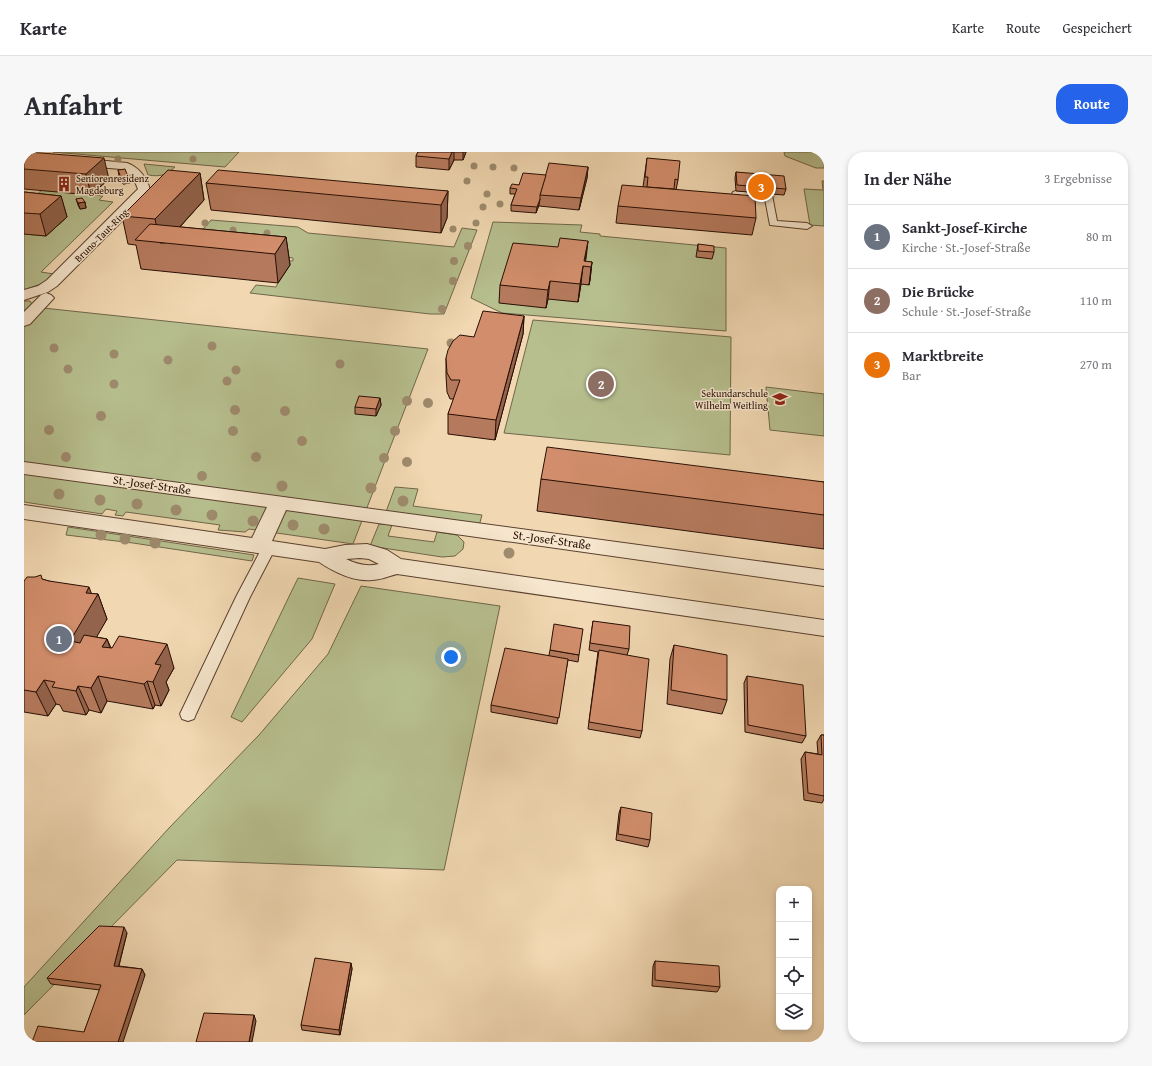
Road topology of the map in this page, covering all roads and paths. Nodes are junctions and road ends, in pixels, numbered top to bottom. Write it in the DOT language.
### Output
graph roads {
  1 [pos="24,157"];
  2 [pos="736,194"];
  3 [pos="807,226"];
  4 [pos="24,295"];
  5 [pos="46,298"];
  6 [pos="24,321"];
  7 [pos="24,468"];
  8 [pos="279,503"];
  9 [pos="24,512"];
  10 [pos="264,547"];
  11 [pos="824,578"];
  12 [pos="824,628"];
  13 [pos="188,714"];
  1 -- 4 [label="street, Bruno-Taut-Ring"];
  2 -- 3 [label="lane"];
  5 -- 6 [label="street"];
  7 -- 8 [label="street, St.-Josef-Straße"];
  8 -- 10 [label="street"];
  8 -- 11 [label="street, St.-Josef-Straße"];
  9 -- 10 [label="street"];
  10 -- 12 [label="street"];
  10 -- 13 [label="lane"];
}
